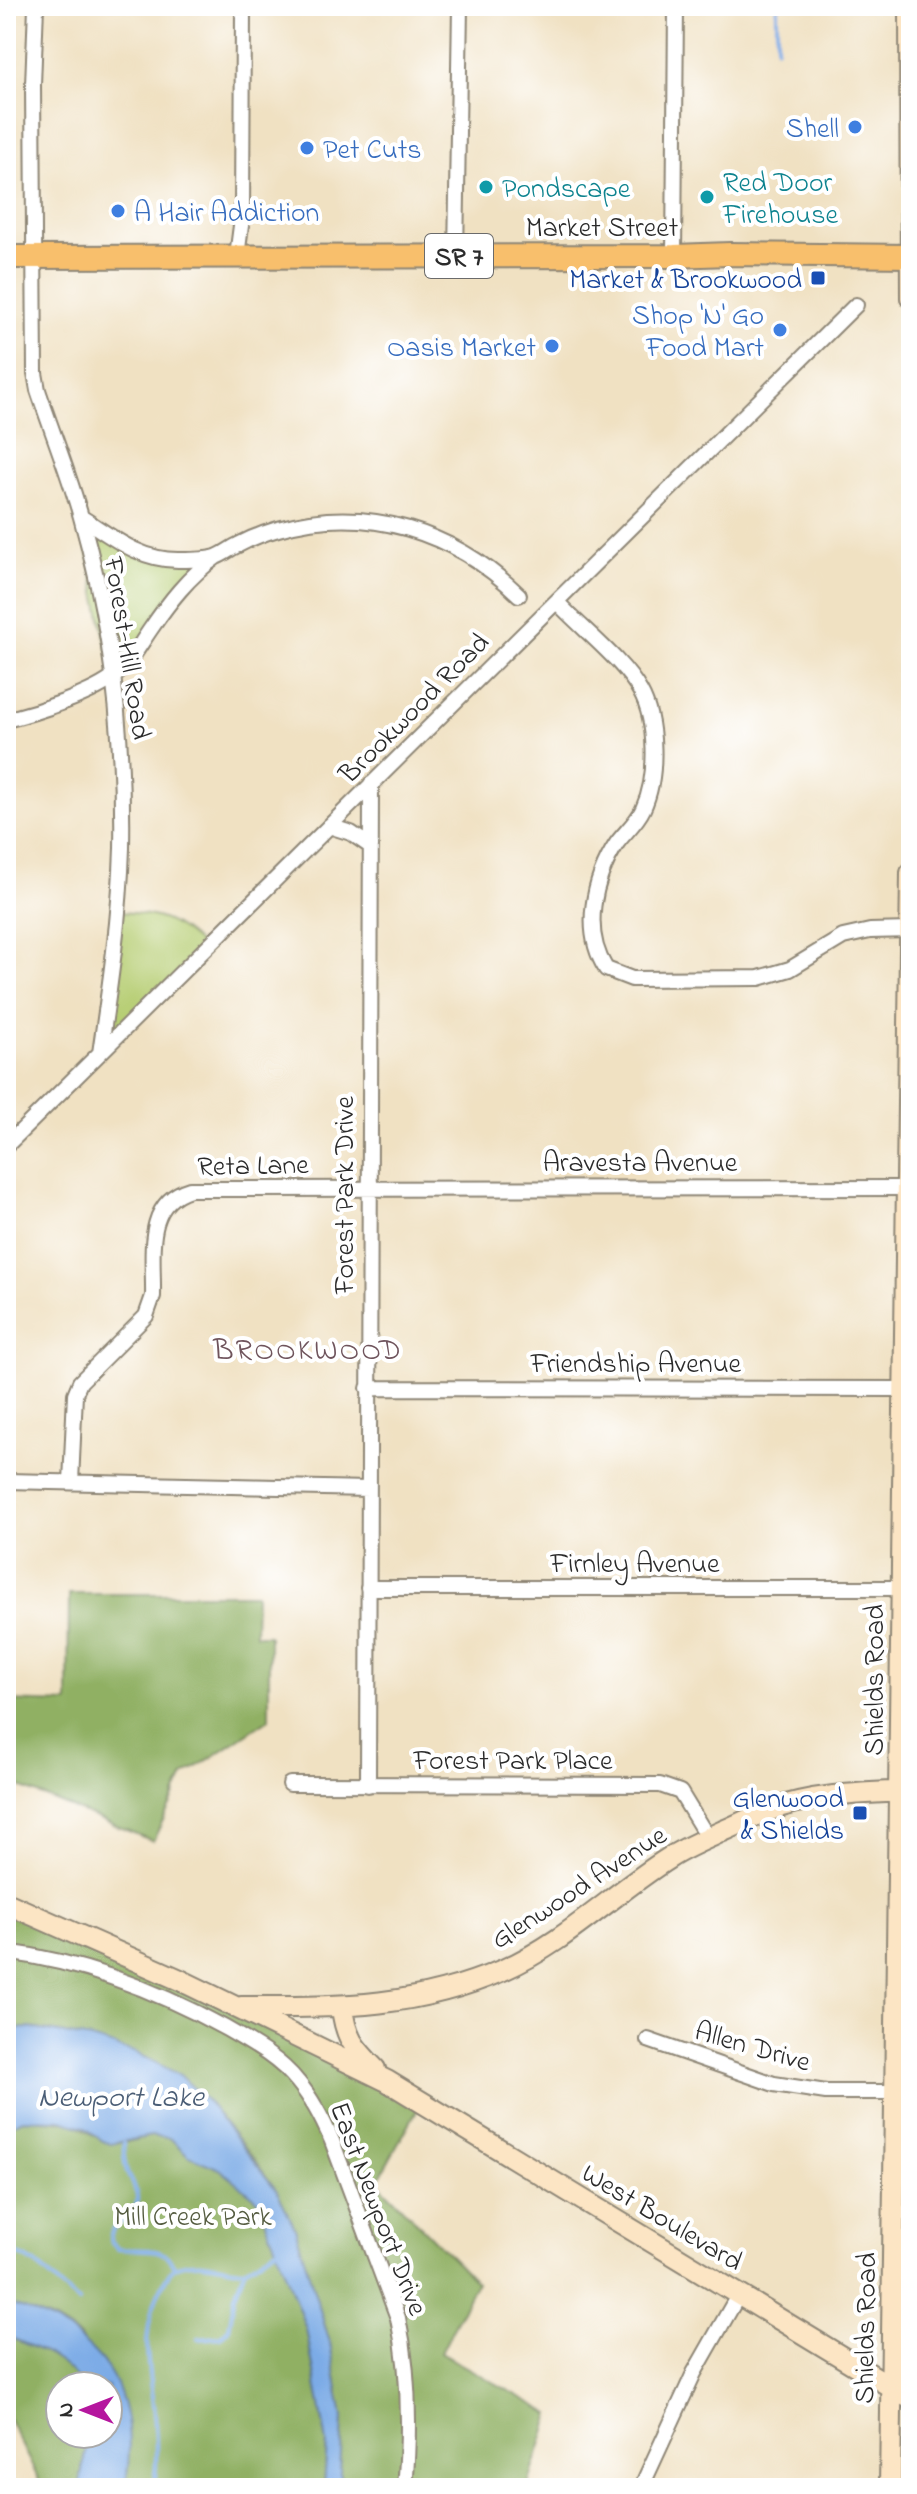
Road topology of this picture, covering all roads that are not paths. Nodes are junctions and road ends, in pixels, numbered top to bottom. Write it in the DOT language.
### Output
graph roads {
  1 [pos="36,6"];
  2 [pos="243,6"];
  3 [pos="460,6"];
  4 [pos="676,6"];
  5 [pos="910,6"];
  6 [pos="237,256"];
  7 [pos="456,256"];
  8 [pos="674,256"];
  9 [pos="910,256"];
  10 [pos="6,257"];
  11 [pos="33,257"];
  12 [pos="911,298"];
  13 [pos="856,305"];
  14 [pos="81,517"];
  15 [pos="216,557"];
  16 [pos="519,595"];
  17 [pos="557,602"];
  18 [pos="113,678"];
  19 [pos="6,720"];
  20 [pos="371,784"];
  21 [pos="329,826"];
  22 [pos="370,846"];
  23 [pos="911,873"];
  24 [pos="910,930"];
  25 [pos="100,1053"];
  26 [pos="6,1146"];
  27 [pos="369,1188"];
  28 [pos="909,1188"];
  29 [pos="368,1388"];
  30 [pos="904,1389"];
  31 [pos="6,1481"];
  32 [pos="71,1482"];
  33 [pos="368,1489"];
  34 [pos="368,1588"];
  35 [pos="902,1588"];
  36 [pos="290,1784"];
  37 [pos="368,1785"];
  38 [pos="906,1791"];
  39 [pos="708,1838"];
  40 [pos="6,1903"];
  41 [pos="6,1952"];
  42 [pos="237,2007"];
  43 [pos="342,2007"];
  44 [pos="904,2007"];
  45 [pos="648,2040"];
  46 [pos="387,2081"];
  47 [pos="894,2092"];
  48 [pos="903,2213"];
  49 [pos="739,2294"];
  50 [pos="891,2388"];
  51 [pos="911,2399"];
  52 [pos="405,2488"];
  53 [pos="641,2488"];
  54 [pos="890,2488"];
  1 -- 11 [label="street, Forest-Hill Road"];
  2 -- 6 [label="street"];
  3 -- 7 [label="street"];
  4 -- 8 [label="street"];
  5 -- 9 [label="street"];
  6 -- 7 [label="main road, Market Street / SR 7"];
  6 -- 11 [label="main road, Market Street / SR 7"];
  7 -- 8 [label="main road, Market Street / SR 7"];
  8 -- 9 [label="main road, Market Street / SR 7"];
  9 -- 12 [label="street"];
  10 -- 11 [label="main road, Market Street / SR 7"];
  11 -- 14 [label="street, Forest-Hill Road"];
  13 -- 17 [label="street, Brookwood Road"];
  14 -- 15 [label="street"];
  14 -- 18 [label="street, Forest-Hill Road"];
  15 -- 16 [label="street"];
  15 -- 18 [label="street"];
  17 -- 20 [label="street, Brookwood Road"];
  17 -- 24 [label="street"];
  18 -- 19 [label="street"];
  18 -- 25 [label="street, Forest-Hill Road"];
  20 -- 21 [label="street, Brookwood Road"];
  20 -- 22 [label="street, Forest Park Drive"];
  21 -- 22 [label="street"];
  21 -- 25 [label="street, Brookwood Road"];
  22 -- 27 [label="street, Forest Park Drive"];
  23 -- 24 [label="street, Shields Road"];
  24 -- 28 [label="street, Shields Road"];
  25 -- 26 [label="street, Brookwood Road"];
  27 -- 28 [label="street, Aravesta Avenue"];
  27 -- 29 [label="street, Forest Park Drive"];
  27 -- 32 [label="street, Reta Lane"];
  28 -- 30 [label="street, Shields Road"];
  29 -- 30 [label="street, Friendship Avenue"];
  29 -- 33 [label="street, Forest Park Drive"];
  30 -- 35 [label="street, Shields Road"];
  31 -- 32 [label="street"];
  32 -- 33 [label="street"];
  33 -- 34 [label="street, Forest Park Drive"];
  34 -- 35 [label="street, Firnley Avenue"];
  34 -- 37 [label="street, Forest Park Drive"];
  35 -- 38 [label="street, Shields Road"];
  36 -- 37 [label="street, Forest Park Place"];
  37 -- 39 [label="street, Forest Park Place"];
  38 -- 39 [label="street, Glenwood Avenue"];
  38 -- 44 [label="street, Shields Road"];
  39 -- 43 [label="street, Glenwood Avenue"];
  40 -- 42 [label="street, Glenwood Avenue"];
  41 -- 52 [label="street, East Newport Drive"];
  42 -- 43 [label="street, Glenwood Avenue"];
  42 -- 46 [label="street, West Boulevard"];
  43 -- 46 [label="street, West Boulevard"];
  44 -- 47 [label="street, Shields Road"];
  45 -- 47 [label="street, Allen Drive"];
  46 -- 49 [label="street, West Boulevard"];
  47 -- 48 [label="street, Shields Road"];
  48 -- 50 [label="street, Shields Road"];
  49 -- 50 [label="street, West Boulevard"];
  49 -- 53 [label="street"];
  50 -- 51 [label="street, West Boulevard"];
  50 -- 54 [label="street, Shields Road"];
}
